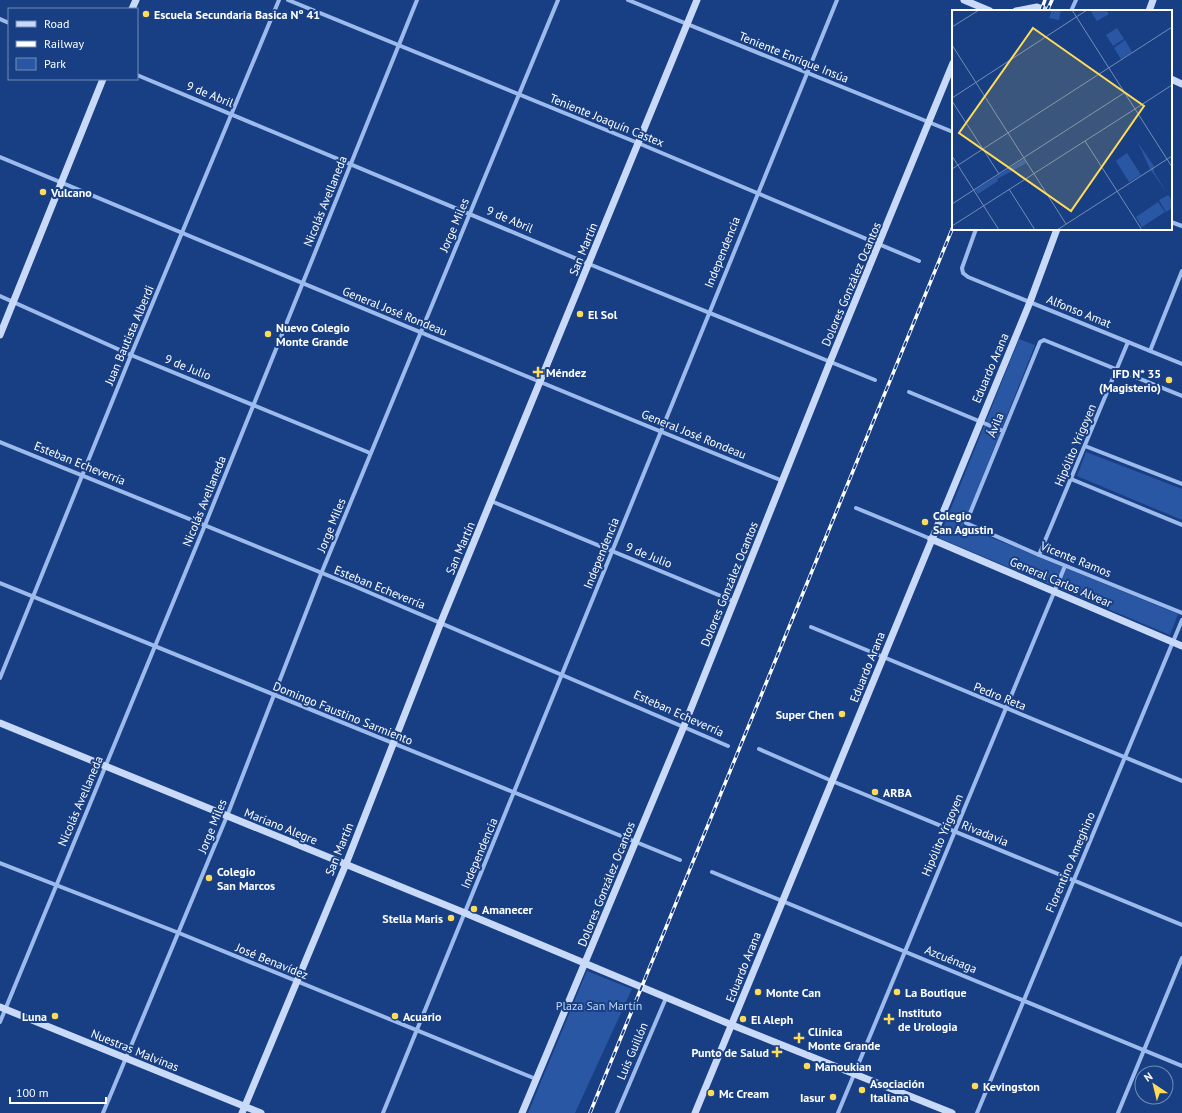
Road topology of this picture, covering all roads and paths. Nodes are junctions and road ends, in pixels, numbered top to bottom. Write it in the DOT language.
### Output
graph roads {
  1 [pos="279,0"];
  2 [pos="288,0"];
  3 [pos="417,0"];
  4 [pos="558,0"];
  5 [pos="628,0"];
  6 [pos="697,0"];
  7 [pos="837,0"];
  8 [pos="964,0"];
  9 [pos="1076,0"];
  10 [pos="1154,0"];
  11 [pos="975,8"];
  12 [pos="985,10"];
  13 [pos="1021,10"];
  14 [pos="1045,10"];
  15 [pos="1071,10"];
  16 [pos="1149,10"];
  17 [pos="687,25"];
  18 [pos="398,46"];
  19 [pos="952,66"];
  20 [pos="806,73"];
  21 [pos="138,75"];
  22 [pos="1172,79"];
  23 [pos="104,80"];
  24 [pos="1182,84"];
  25 [pos="519,95"];
  26 [pos="232,114"];
  27 [pos="929,123"];
  28 [pos="952,132"];
  29 [pos="638,144"];
  30 [pos="0,158"];
  31 [pos="352,164"];
  32 [pos="61,183"];
  33 [pos="758,193"];
  34 [pos="470,213"];
  35 [pos="1172,222"];
  36 [pos="1182,226"];
  37 [pos="976,230"];
  38 [pos="1057,230"];
  39 [pos="183,232"];
  40 [pos="879,244"];
  41 [pos="919,261"];
  42 [pos="589,264"];
  43 [pos="1182,271"];
  44 [pos="302,284"];
  45 [pos="0,296"];
  46 [pos="14,301"];
  47 [pos="1030,302"];
  48 [pos="709,312"];
  49 [pos="420,333"];
  50 [pos="0,335"];
  51 [pos="1128,342"];
  52 [pos="1150,351"];
  53 [pos="131,355"];
  54 [pos="830,362"];
  55 [pos="1182,364"];
  56 [pos="1117,369"];
  57 [pos="875,380"];
  58 [pos="540,382"];
  59 [pos="909,392"];
  60 [pos="1182,396"];
  61 [pos="254,404"];
  62 [pos="979,422"];
  63 [pos="1003,431"];
  64 [pos="660,432"];
  65 [pos="0,442"];
  66 [pos="1085,446"];
  67 [pos="370,453"];
  68 [pos="83,475"];
  69 [pos="1071,479"];
  70 [pos="783,481"];
  71 [pos="1182,484"];
  72 [pos="491,501"];
  73 [pos="856,508"];
  74 [pos="967,520"];
  75 [pos="205,525"];
  76 [pos="1182,525"];
  77 [pos="931,540"];
  78 [pos="612,551"];
  79 [pos="1039,555"];
  80 [pos="1065,566"];
  81 [pos="321,574"];
  82 [pos="0,583"];
  83 [pos="1055,591"];
  84 [pos="33,596"];
  85 [pos="733,601"];
  86 [pos="1182,613"];
  87 [pos="1182,620"];
  88 [pos="441,622"];
  89 [pos="811,627"];
  90 [pos="1174,642"];
  91 [pos="155,646"];
  92 [pos="1182,646"];
  93 [pos="883,659"];
  94 [pos="563,674"];
  95 [pos="0,678"];
  96 [pos="274,695"];
  97 [pos="1006,709"];
  98 [pos="0,723"];
  99 [pos="684,726"];
  100 [pos="392,744"];
  101 [pos="728,746"];
  102 [pos="759,749"];
  103 [pos="1124,758"];
  104 [pos="105,766"];
  105 [pos="832,781"];
  106 [pos="1182,781"];
  107 [pos="515,792"];
  108 [pos="227,816"];
  109 [pos="955,831"];
  110 [pos="635,841"];
  111 [pos="680,860"];
  112 [pos="0,863"];
  113 [pos="346,864"];
  114 [pos="712,872"];
  115 [pos="1074,880"];
  116 [pos="55,886"];
  117 [pos="782,901"];
  118 [pos="465,912"];
  119 [pos="1182,924"];
  120 [pos="178,933"];
  121 [pos="905,951"];
  122 [pos="1182,958"];
  123 [pos="586,964"];
  124 [pos="296,981"];
  125 [pos="666,998"];
  126 [pos="1024,1000"];
  127 [pos="3,1008"];
  128 [pos="0,1022"];
  129 [pos="732,1025"];
  130 [pos="416,1030"];
  131 [pos="1144,1049"];
  132 [pos="125,1058"];
  133 [pos="1182,1066"];
  134 [pos="855,1073"];
  135 [pos="536,1079"];
  136 [pos="244,1110"];
  137 [pos="103,1113"];
  138 [pos="261,1113"];
  139 [pos="383,1113"];
  140 [pos="522,1113"];
  141 [pos="617,1113"];
  142 [pos="695,1113"];
  143 [pos="838,1113"];
  144 [pos="952,1113"];
  145 [pos="977,1113"];
  146 [pos="1118,1113"];
  1 -- 26 [label="street, Juan Bautista Alberdi"];
  2 -- 18 [label="street, Teniente Joaquín Castex"];
  3 -- 18 [label="street, Nicolás Avellaneda"];
  4 -- 25 [label="street, Jorge Miles"];
  5 -- 17 [label="street, Teniente Enrique Insúa"];
  6 -- 17 [label="street, San Martín"];
  7 -- 20 [label="street, Independencia"];
  8 -- 11 [label="street"];
  9 -- 15 [label="street"];
  10 -- 16 [label="street"];
  11 -- 12 [label="street"];
  13 -- 14 [label="street"];
  17 -- 20 [label="street, Teniente Enrique Insúa"];
  17 -- 29 [label="street, San Martín"];
  18 -- 25 [label="street, Teniente Joaquín Castex"];
  18 -- 31 [label="street, Nicolás Avellaneda"];
  19 -- 27 [label="street, Dolores González Ocantos"];
  20 -- 27 [label="street, Teniente Enrique Insúa"];
  20 -- 33 [label="street, Independencia"];
  21 -- 26 [label="street, 9 de Abril"];
  22 -- 24 [label="street"];
  23 -- 32 [label="street"];
  25 -- 29 [label="street, Teniente Joaquín Castex"];
  25 -- 34 [label="street, Jorge Miles"];
  26 -- 31 [label="street, 9 de Abril"];
  26 -- 39 [label="street, Juan Bautista Alberdi"];
  27 -- 28 [label="street, Teniente Enrique Insúa"];
  27 -- 40 [label="street, Dolores González Ocantos"];
  29 -- 33 [label="street, Teniente Joaquín Castex"];
  29 -- 42 [label="street, San Martín"];
  30 -- 32 [label="street, General José Rondeau"];
  31 -- 34 [label="street, 9 de Abril"];
  31 -- 44 [label="street, Nicolás Avellaneda"];
  32 -- 39 [label="street, General José Rondeau"];
  32 -- 46 [label="street"];
  33 -- 40 [label="street, Teniente Joaquín Castex"];
  33 -- 48 [label="street, Independencia"];
  34 -- 42 [label="street, 9 de Abril"];
  34 -- 49 [label="street, Jorge Miles"];
  35 -- 36 [label="street"];
  37 -- 47 [label="street, Alfonso Amat"];
  38 -- 47 [label="street, Eduardo Arana"];
  39 -- 44 [label="street, General José Rondeau"];
  39 -- 53 [label="street, Juan Bautista Alberdi"];
  40 -- 41 [label="street, Teniente Joaquín Castex"];
  40 -- 54 [label="street, Dolores González Ocantos"];
  42 -- 48 [label="street, 9 de Abril"];
  42 -- 58 [label="street, San Martín"];
  43 -- 52 [label="street"];
  44 -- 49 [label="street, General José Rondeau"];
  44 -- 61 [label="street, Nicolás Avellaneda"];
  45 -- 46 [label="street, 9 de Julio"];
  46 -- 50 [label="street"];
  46 -- 53 [label="street, 9 de Julio"];
  47 -- 51 [label="street, Alfonso Amat"];
  47 -- 62 [label="street, Eduardo Arana"];
  48 -- 54 [label="street, 9 de Abril"];
  48 -- 64 [label="street, Independencia"];
  49 -- 58 [label="street, General José Rondeau"];
  49 -- 67 [label="street, Jorge Miles"];
  51 -- 52 [label="street, Alfonso Amat"];
  51 -- 56 [label="street, Hipólito Yrigoyen"];
  52 -- 55 [label="street, Alfonso Amat"];
  53 -- 61 [label="street, 9 de Julio"];
  53 -- 68 [label="street, Juan Bautista Alberdi"];
  54 -- 57 [label="street, 9 de Abril"];
  54 -- 70 [label="street, Dolores González Ocantos"];
  56 -- 60 [label="street"];
  56 -- 63 [label="street, Ávila"];
  56 -- 66 [label="street, Hipólito Yrigoyen"];
  58 -- 64 [label="street, General José Rondeau"];
  58 -- 72 [label="street, San Martín"];
  59 -- 62 [label="street"];
  61 -- 67 [label="street, 9 de Julio"];
  61 -- 75 [label="street, Nicolás Avellaneda"];
  62 -- 63 [label="street"];
  62 -- 77 [label="street, Eduardo Arana"];
  63 -- 74 [label="street, Ávila"];
  64 -- 70 [label="street, General José Rondeau"];
  64 -- 78 [label="street, Independencia"];
  65 -- 68 [label="street, Esteban Echeverría"];
  66 -- 69 [label="street, Hipólito Yrigoyen"];
  66 -- 71 [label="street"];
  67 -- 81 [label="street, Jorge Miles"];
  68 -- 75 [label="street, Esteban Echeverría"];
  68 -- 84 [label="street, Juan Bautista Alberdi"];
  69 -- 76 [label="street"];
  69 -- 79 [label="street, Hipólito Yrigoyen"];
  70 -- 85 [label="street, Dolores González Ocantos"];
  72 -- 78 [label="street, 9 de Julio"];
  72 -- 88 [label="street, San Martín"];
  73 -- 77 [label="street"];
  74 -- 79 [label="street, Vicente Ramos"];
  75 -- 81 [label="street, Esteban Echeverría"];
  75 -- 91 [label="street, Nicolás Avellaneda"];
  77 -- 83 [label="street, General Carlos Alvear"];
  77 -- 93 [label="street, Eduardo Arana"];
  78 -- 85 [label="street, 9 de Julio"];
  78 -- 94 [label="street, Independencia"];
  79 -- 80 [label="street, Vicente Ramos"];
  80 -- 83 [label="street, Hipólito Yrigoyen"];
  80 -- 86 [label="street, Vicente Ramos"];
  81 -- 88 [label="street, Esteban Echeverría"];
  81 -- 96 [label="street, Jorge Miles"];
  82 -- 84 [label="street, Domingo Faustino Sarmiento"];
  83 -- 90 [label="street, General Carlos Alvear"];
  83 -- 97 [label="street, Hipólito Yrigoyen"];
  84 -- 91 [label="street, Domingo Faustino Sarmiento"];
  84 -- 95 [label="street, Juan Bautista Alberdi"];
  85 -- 99 [label="street, Dolores González Ocantos"];
  87 -- 90 [label="street, Florentino Ameghino"];
  88 -- 94 [label="street, Esteban Echeverría"];
  88 -- 100 [label="street, San Martín"];
  89 -- 93 [label="street, Pedro Reta"];
  90 -- 92 [label="street, General Carlos Alvear"];
  90 -- 103 [label="street, Florentino Ameghino"];
  91 -- 96 [label="street, Domingo Faustino Sarmiento"];
  91 -- 104 [label="street, Nicolás Avellaneda"];
  93 -- 97 [label="street, Pedro Reta"];
  93 -- 105 [label="street, Eduardo Arana"];
  94 -- 99 [label="street, Esteban Echeverría"];
  94 -- 107 [label="street, Independencia"];
  96 -- 100 [label="street, Domingo Faustino Sarmiento"];
  96 -- 108 [label="street, Jorge Miles"];
  97 -- 103 [label="street, Pedro Reta"];
  97 -- 109 [label="street, Hipólito Yrigoyen"];
  98 -- 104 [label="street, Mariano Alegre"];
  99 -- 101 [label="street, Esteban Echeverría"];
  99 -- 110 [label="street, Dolores González Ocantos"];
  100 -- 107 [label="street, Domingo Faustino Sarmiento"];
  100 -- 113 [label="street, San Martín"];
  102 -- 105 [label="street, Rivadavia"];
  103 -- 106 [label="street, Pedro Reta"];
  103 -- 115 [label="street, Florentino Ameghino"];
  104 -- 108 [label="street, Mariano Alegre"];
  104 -- 116 [label="street, Nicolás Avellaneda"];
  105 -- 109 [label="street, Rivadavia"];
  105 -- 117 [label="street, Eduardo Arana"];
  107 -- 110 [label="street, Domingo Faustino Sarmiento"];
  107 -- 118 [label="street, Independencia"];
  108 -- 113 [label="street, Mariano Alegre"];
  108 -- 120 [label="street, Jorge Miles"];
  109 -- 115 [label="street, Rivadavia"];
  109 -- 121 [label="street, Hipólito Yrigoyen"];
  110 -- 111 [label="street, Domingo Faustino Sarmiento"];
  110 -- 123 [label="street, Dolores González Ocantos"];
  112 -- 116 [label="street, José Benavídez"];
  113 -- 118 [label="street, Mariano Alegre"];
  113 -- 124 [label="street, San Martín"];
  114 -- 117 [label="street, Azcuénaga"];
  115 -- 119 [label="street, Rivadavia"];
  115 -- 126 [label="street, Florentino Ameghino"];
  116 -- 120 [label="street, José Benavídez"];
  116 -- 127 [label="street, Nicolás Avellaneda"];
  117 -- 121 [label="street, Azcuénaga"];
  117 -- 129 [label="street, Eduardo Arana"];
  118 -- 123 [label="street, Mariano Alegre"];
  118 -- 130 [label="street, Independencia"];
  120 -- 124 [label="street, José Benavídez"];
  120 -- 132 [label="street, Jorge Miles"];
  121 -- 126 [label="street, Azcuénaga"];
  121 -- 134 [label="street, Hipólito Yrigoyen"];
  122 -- 131 [label="street"];
  123 -- 125 [label="street, Mariano Alegre"];
  123 -- 135 [label="street, Dolores González Ocantos"];
  124 -- 130 [label="street, José Benavídez"];
  124 -- 136 [label="street, San Martín"];
  125 -- 129 [label="street, Mariano Alegre"];
  125 -- 141 [label="street, Luis Guillón"];
  126 -- 131 [label="street, Azcuénaga"];
  126 -- 145 [label="street, Florentino Ameghino"];
  127 -- 128 [label="street, Nicolás Avellaneda"];
  127 -- 132 [label="street, Nuestras Malvinas"];
  129 -- 134 [label="street, Mariano Alegre"];
  129 -- 142 [label="street, Eduardo Arana"];
  130 -- 135 [label="street, José Benavídez"];
  130 -- 139 [label="street, Independencia"];
  131 -- 133 [label="street, Azcuénaga"];
  131 -- 146 [label="street"];
  132 -- 136 [label="street, Nuestras Malvinas"];
  132 -- 137 [label="street, Jorge Miles"];
  134 -- 143 [label="street, Hipólito Yrigoyen"];
  134 -- 144 [label="street, Mariano Alegre"];
  135 -- 140 [label="street, Dolores González Ocantos"];
  136 -- 138 [label="street, Nuestras Malvinas"];
}
